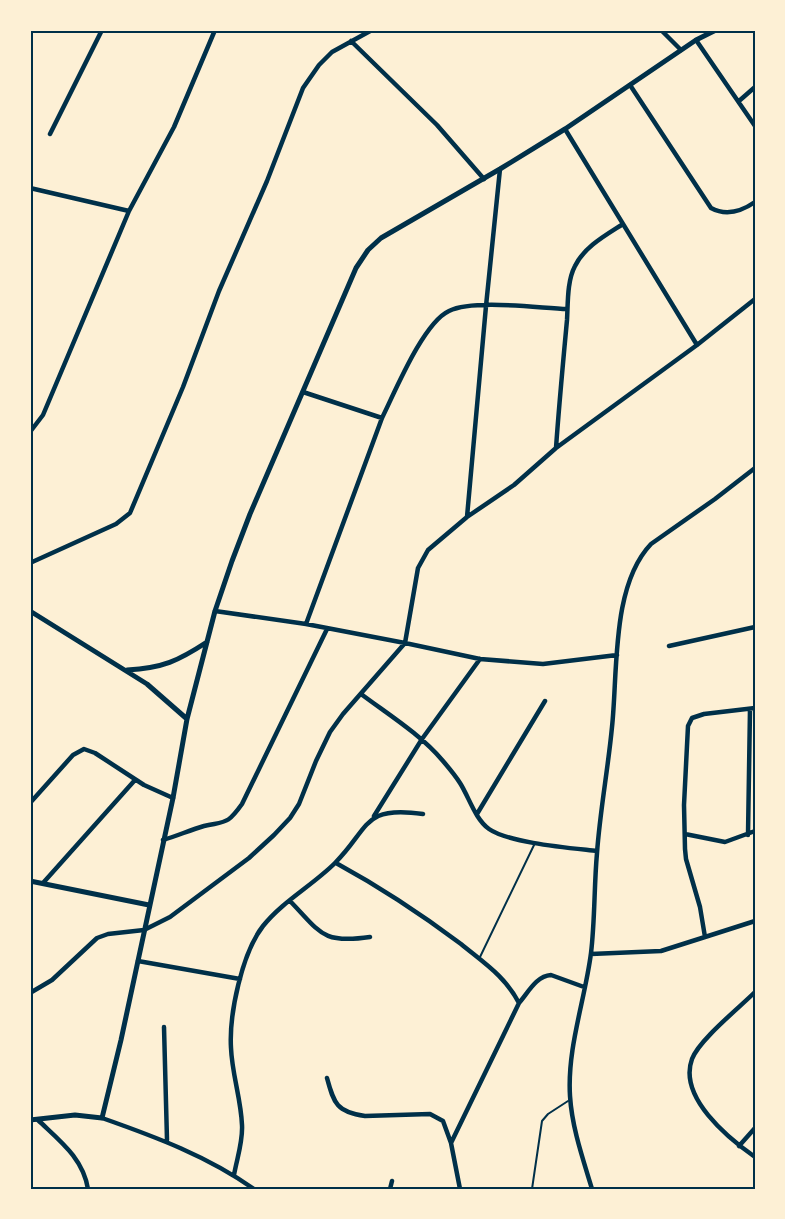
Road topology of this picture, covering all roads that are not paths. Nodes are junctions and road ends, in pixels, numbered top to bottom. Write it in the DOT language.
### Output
graph roads {
  1 [pos="102,30"];
  2 [pos="215,30"];
  3 [pos="372,30"];
  4 [pos="661,30"];
  5 [pos="716,30"];
  6 [pos="696,40"];
  7 [pos="351,41"];
  8 [pos="681,50"];
  9 [pos="630,85"];
  10 [pos="755,87"];
  11 [pos="739,101"];
  12 [pos="755,126"];
  13 [pos="565,129"];
  14 [pos="50,135"];
  15 [pos="501,169"];
  16 [pos="484,179"];
  17 [pos="30,188"];
  18 [pos="755,202"];
  19 [pos="129,211"];
  20 [pos="623,224"];
  21 [pos="755,299"];
  22 [pos="486,306"];
  23 [pos="567,309"];
  24 [pos="697,345"];
  25 [pos="303,392"];
  26 [pos="382,418"];
  27 [pos="30,432"];
  28 [pos="556,448"];
  29 [pos="755,468"];
  30 [pos="467,517"];
  31 [pos="30,563"];
  32 [pos="30,611"];
  33 [pos="215,611"];
  34 [pos="306,624"];
  35 [pos="755,627"];
  36 [pos="327,629"];
  37 [pos="208,642"];
  38 [pos="405,643"];
  39 [pos="669,646"];
  40 [pos="617,655"];
  41 [pos="480,659"];
  42 [pos="126,670"];
  43 [pos="361,694"];
  44 [pos="545,700"];
  45 [pos="752,709"];
  46 [pos="187,719"];
  47 [pos="422,739"];
  48 [pos="135,780"];
  49 [pos="173,798"];
  50 [pos="30,803"];
  51 [pos="423,814"];
  52 [pos="477,814"];
  53 [pos="373,817"];
  54 [pos="755,831"];
  55 [pos="685,834"];
  56 [pos="748,835"];
  57 [pos="163,840"];
  58 [pos="535,843"];
  59 [pos="597,851"];
  60 [pos="336,862"];
  61 [pos="30,881"];
  62 [pos="43,884"];
  63 [pos="290,901"];
  64 [pos="149,904"];
  65 [pos="755,921"];
  66 [pos="144,930"];
  67 [pos="370,937"];
  68 [pos="705,937"];
  69 [pos="591,954"];
  70 [pos="479,959"];
  71 [pos="138,961"];
  72 [pos="240,979"];
  73 [pos="584,987"];
  74 [pos="755,992"];
  75 [pos="30,993"];
  76 [pos="519,1003"];
  77 [pos="164,1027"];
  78 [pos="327,1078"];
  79 [pos="570,1100"];
  80 [pos="102,1118"];
  81 [pos="30,1120"];
  82 [pos="38,1120"];
  83 [pos="755,1128"];
  84 [pos="167,1140"];
  85 [pos="451,1143"];
  86 [pos="739,1146"];
  87 [pos="755,1157"];
  88 [pos="234,1175"];
  89 [pos="392,1181"];
  90 [pos="88,1189"];
  91 [pos="254,1189"];
  92 [pos="390,1189"];
  93 [pos="460,1189"];
  94 [pos="532,1189"];
  95 [pos="592,1189"];
  1 -- 14 [label="street"];
  2 -- 19 [label="street"];
  3 -- 7 [label="street"];
  4 -- 8 [label="street"];
  5 -- 6 [label="street"];
  6 -- 8 [label="street"];
  6 -- 11 [label="street"];
  7 -- 16 [label="street"];
  7 -- 31 [label="street"];
  8 -- 9 [label="street"];
  9 -- 13 [label="street"];
  9 -- 18 [label="street"];
  10 -- 11 [label="street"];
  11 -- 12 [label="street"];
  13 -- 15 [label="street"];
  13 -- 20 [label="street"];
  15 -- 16 [label="street"];
  15 -- 22 [label="street"];
  16 -- 25 [label="street"];
  17 -- 19 [label="street"];
  19 -- 27 [label="street"];
  20 -- 23 [label="street"];
  20 -- 24 [label="street"];
  21 -- 24 [label="street"];
  22 -- 23 [label="street"];
  22 -- 26 [label="street"];
  22 -- 30 [label="street"];
  23 -- 28 [label="street"];
  24 -- 28 [label="street"];
  25 -- 26 [label="street"];
  25 -- 33 [label="street"];
  26 -- 34 [label="street"];
  28 -- 30 [label="street"];
  29 -- 40 [label="street"];
  30 -- 38 [label="street"];
  32 -- 42 [label="street"];
  33 -- 34 [label="street"];
  33 -- 37 [label="street"];
  34 -- 36 [label="street"];
  35 -- 39 [label="street"];
  36 -- 38 [label="street"];
  36 -- 57 [label="street"];
  37 -- 42 [label="street"];
  37 -- 46 [label="street"];
  38 -- 41 [label="street"];
  38 -- 43 [label="street"];
  40 -- 41 [label="street"];
  40 -- 59 [label="street"];
  41 -- 47 [label="street"];
  42 -- 46 [label="street"];
  43 -- 47 [label="street"];
  43 -- 66 [label="street"];
  44 -- 52 [label="street"];
  45 -- 55 [label="street"];
  45 -- 56 [label="street"];
  46 -- 49 [label="street"];
  47 -- 52 [label="street"];
  47 -- 53 [label="street"];
  48 -- 49 [label="street"];
  48 -- 50 [label="street"];
  48 -- 62 [label="street"];
  49 -- 57 [label="street"];
  51 -- 53 [label="street"];
  52 -- 58 [label="street"];
  53 -- 60 [label="street"];
  54 -- 56 [label="street"];
  55 -- 56 [label="street"];
  55 -- 68 [label="street"];
  57 -- 64 [label="street"];
  58 -- 59 [label="street"];
  58 -- 70 [label="lane"];
  59 -- 69 [label="street"];
  60 -- 63 [label="street"];
  60 -- 70 [label="street"];
  61 -- 62 [label="street"];
  62 -- 64 [label="street"];
  63 -- 67 [label="street"];
  63 -- 72 [label="street"];
  64 -- 66 [label="street"];
  65 -- 68 [label="street"];
  66 -- 71 [label="street"];
  66 -- 75 [label="street"];
  68 -- 69 [label="street"];
  69 -- 73 [label="street"];
  70 -- 76 [label="street"];
  71 -- 72 [label="street"];
  71 -- 80 [label="street"];
  72 -- 88 [label="street"];
  73 -- 76 [label="street"];
  73 -- 79 [label="street"];
  74 -- 86 [label="street"];
  76 -- 85 [label="street"];
  77 -- 84 [label="street"];
  78 -- 85 [label="street"];
  79 -- 94 [label="lane"];
  79 -- 95 [label="street"];
  80 -- 82 [label="street"];
  80 -- 84 [label="street"];
  81 -- 82 [label="street"];
  82 -- 90 [label="street"];
  83 -- 86 [label="street"];
  84 -- 88 [label="street"];
  85 -- 93 [label="street"];
  86 -- 87 [label="street"];
  88 -- 91 [label="street"];
  89 -- 92 [label="street"];
}
